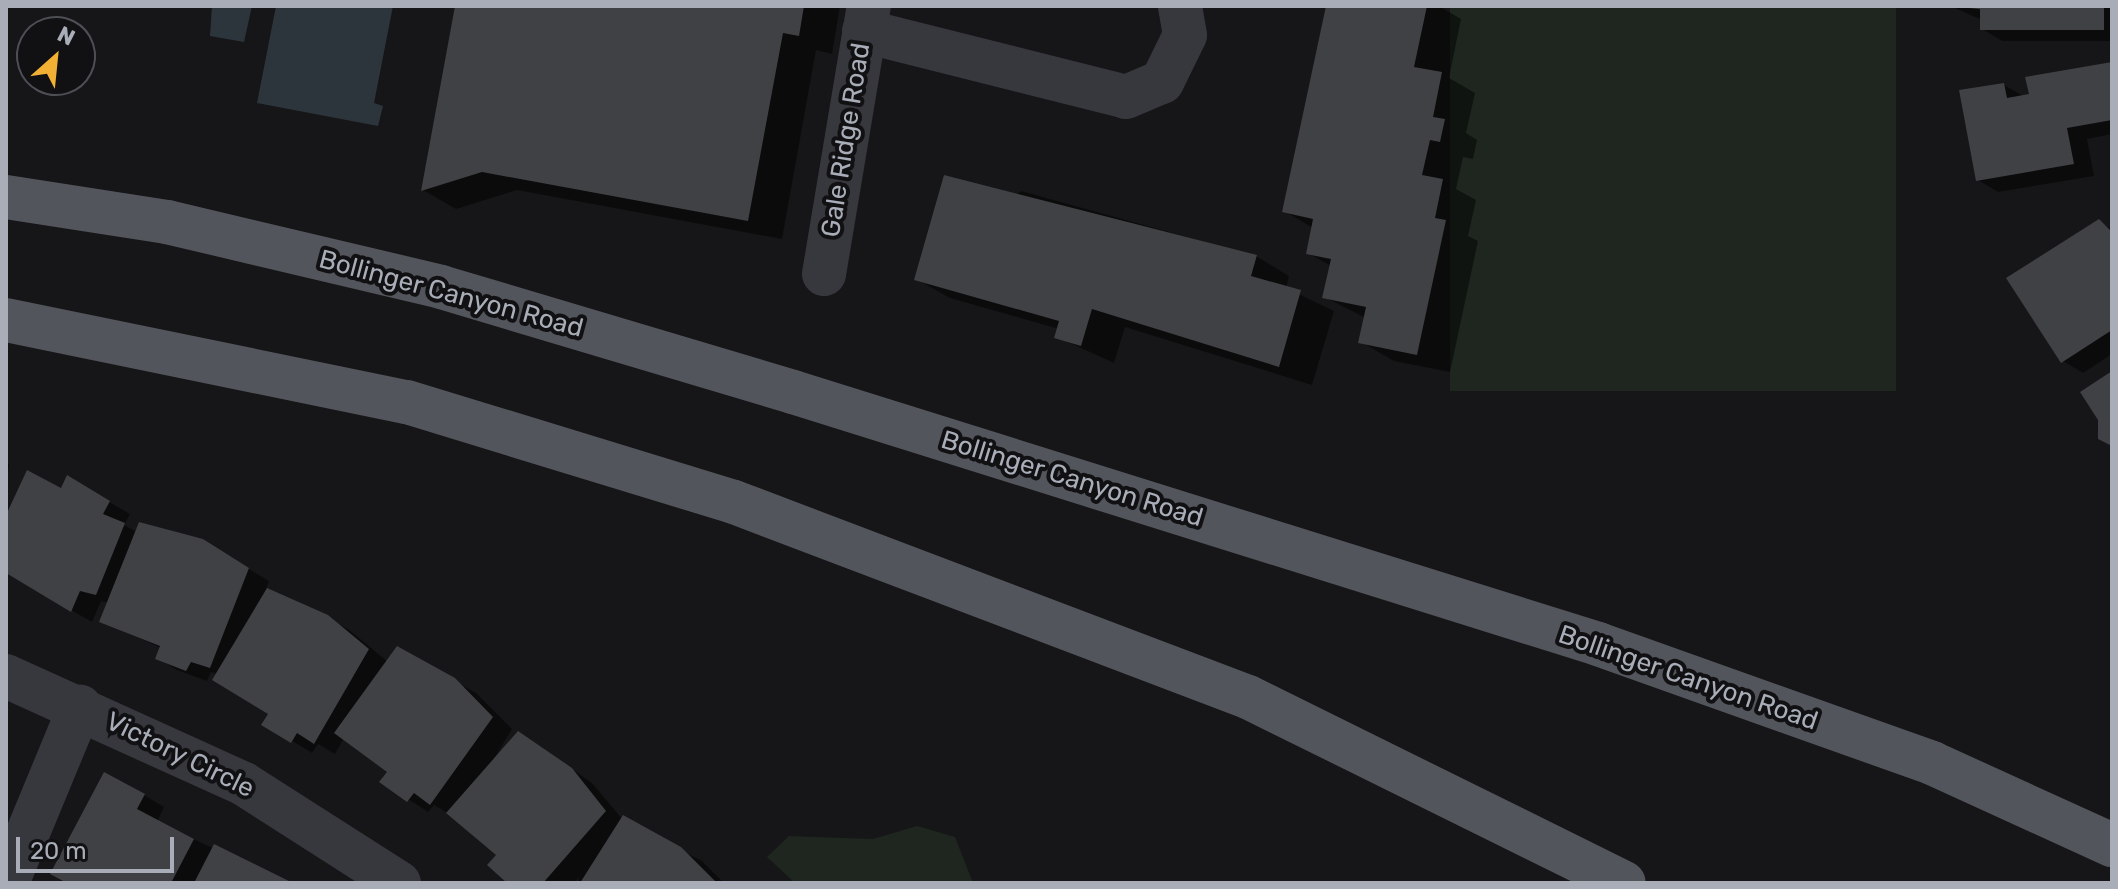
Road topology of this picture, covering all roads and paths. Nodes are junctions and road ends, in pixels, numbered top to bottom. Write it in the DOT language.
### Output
graph roads {
  1 [pos="1180,6"];
  2 [pos="867,18"];
  3 [pos="6,197"];
  4 [pos="824,274"];
  5 [pos="6,320"];
  6 [pos="6,676"];
  7 [pos="80,707"];
  8 [pos="2112,845"];
  9 [pos="7,883"];
  10 [pos="399,883"];
  11 [pos="1624,883"];
  1 -- 2 [label="street"];
  2 -- 4 [label="street, Gale Ridge Road"];
  3 -- 8 [label="main road, Bollinger Canyon Road"];
  5 -- 11 [label="main road"];
  6 -- 7 [label="street"];
  7 -- 9 [label="street, Victory Circle"];
  7 -- 10 [label="street, Victory Circle"];
}
